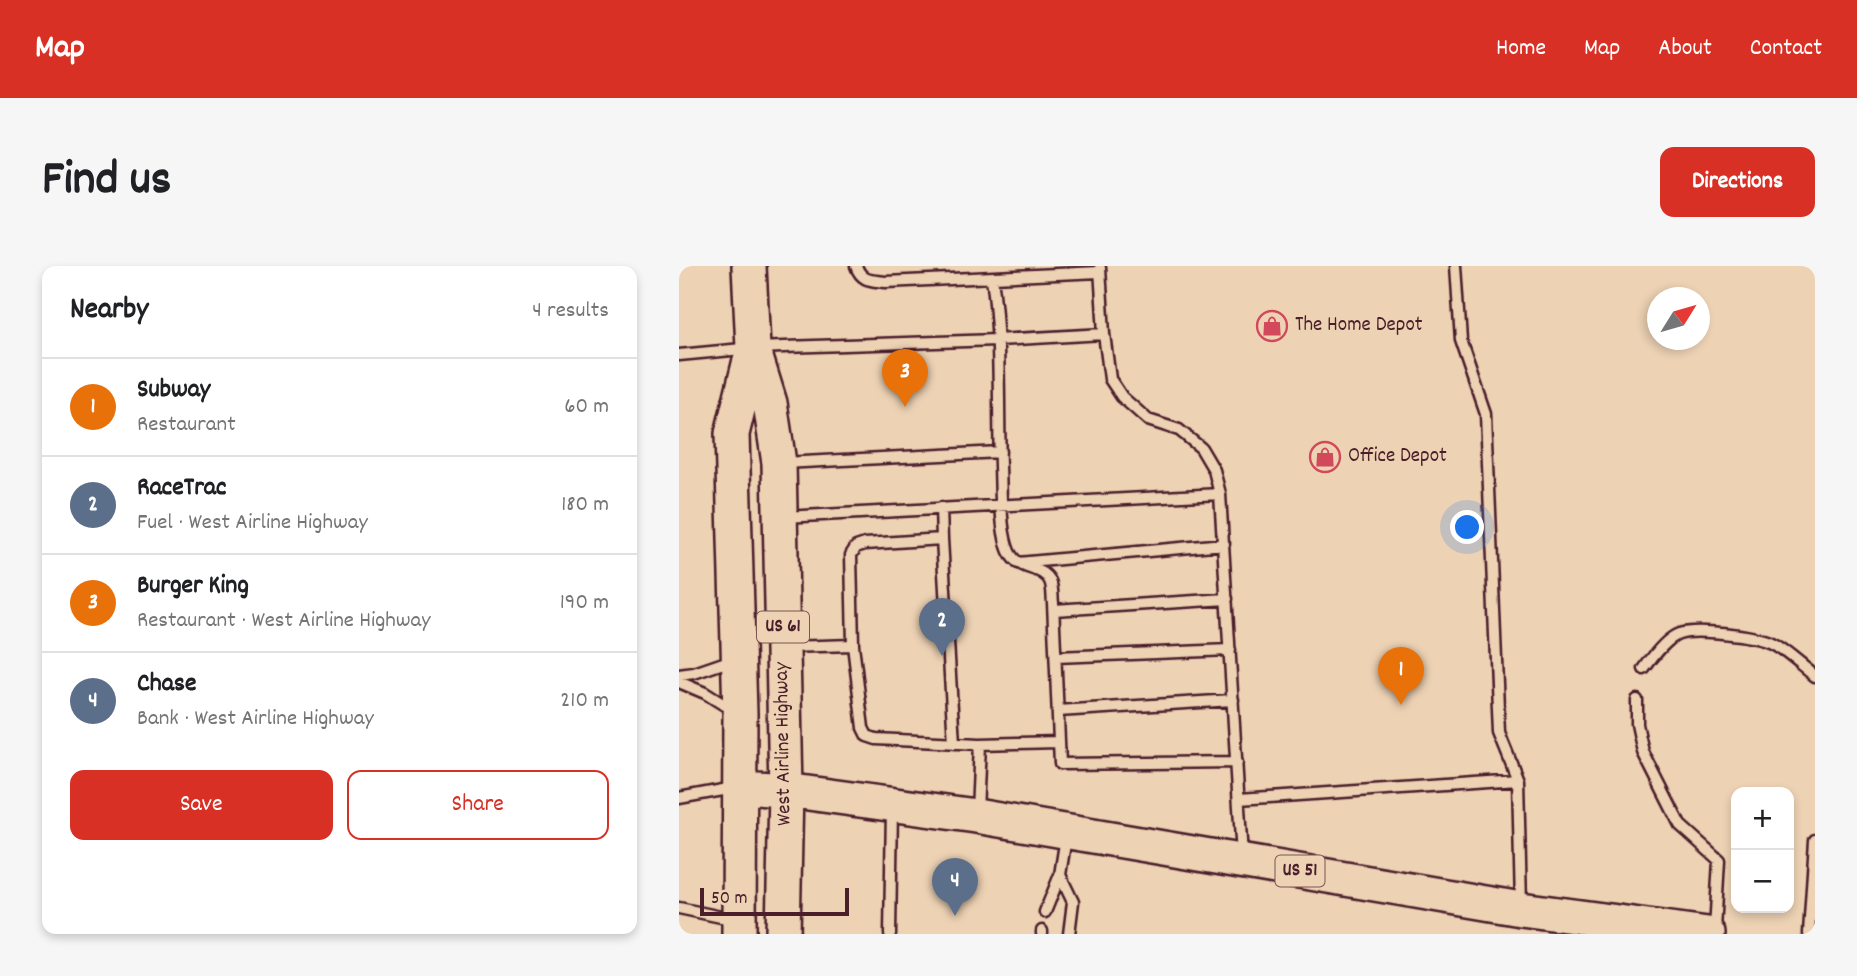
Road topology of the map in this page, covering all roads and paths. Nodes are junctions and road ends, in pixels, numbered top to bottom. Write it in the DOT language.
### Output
graph roads {
  1 [pos="749,266"];
  2 [pos="856,266"];
  3 [pos="1456,266"];
  4 [pos="1100,269"];
  5 [pos="992,278"];
  6 [pos="1104,334"];
  7 [pos="997,340"];
  8 [pos="753,348"];
  9 [pos="679,355"];
  10 [pos="1000,452"];
  11 [pos="779,463"];
  12 [pos="1220,495"];
  13 [pos="1002,505"];
  14 [pos="941,508"];
  15 [pos="780,517"];
  16 [pos="942,539"];
  17 [pos="1224,544"];
  18 [pos="1016,563"];
  19 [pos="1227,598"];
  20 [pos="1053,610"];
  21 [pos="853,645"];
  22 [pos="783,648"];
  23 [pos="1230,650"];
  24 [pos="739,657"];
  25 [pos="1056,657"];
  26 [pos="1644,669"];
  27 [pos="679,675"];
  28 [pos="1815,676"];
  29 [pos="679,682"];
  30 [pos="1233,700"];
  31 [pos="1637,700"];
  32 [pos="1058,711"];
  33 [pos="740,715"];
  34 [pos="1059,742"];
  35 [pos="954,743"];
  36 [pos="980,744"];
  37 [pos="1237,762"];
  38 [pos="1518,780"];
  39 [pos="741,787"];
  40 [pos="786,790"];
  41 [pos="679,798"];
  42 [pos="1239,800"];
  43 [pos="892,804"];
  44 [pos="976,816"];
  45 [pos="1066,832"];
  46 [pos="1815,839"];
  47 [pos="1243,861"];
  48 [pos="1060,876"];
  49 [pos="679,908"];
  50 [pos="1521,909"];
  51 [pos="1045,912"];
  52 [pos="739,927"];
  53 [pos="1611,928"];
  54 [pos="783,934"];
  55 [pos="890,934"];
  56 [pos="1069,934"];
  57 [pos="1708,934"];
  58 [pos="1714,934"];
  59 [pos="1809,934"];
  1 -- 8 [label="highway, West Airline Highway / US 61"];
  2 -- 5 [label="lane"];
  3 -- 38 [label="lane"];
  4 -- 5 [label="lane"];
  4 -- 6 [label="lane"];
  5 -- 7 [label="lane"];
  6 -- 7 [label="lane"];
  6 -- 12 [label="lane"];
  7 -- 8 [label="lane"];
  7 -- 10 [label="lane"];
  8 -- 9 [label="lane"];
  8 -- 11 [label="highway, West Airline Highway / US 61"];
  8 -- 24 [label="highway, West Airline Highway / US 61"];
  10 -- 11 [label="lane"];
  10 -- 13 [label="lane"];
  11 -- 15 [label="highway, West Airline Highway / US 61"];
  12 -- 13 [label="lane"];
  12 -- 17 [label="lane"];
  13 -- 14 [label="lane"];
  13 -- 18 [label="lane"];
  14 -- 15 [label="lane"];
  14 -- 16 [label="lane"];
  15 -- 22 [label="highway, West Airline Highway / US 61"];
  16 -- 21 [label="lane"];
  16 -- 35 [label="lane"];
  17 -- 18 [label="lane"];
  17 -- 19 [label="lane"];
  18 -- 20 [label="lane"];
  19 -- 20 [label="lane"];
  19 -- 23 [label="lane"];
  20 -- 25 [label="lane"];
  21 -- 22 [label="lane"];
  21 -- 35 [label="lane"];
  22 -- 40 [label="highway, West Airline Highway / US 61"];
  23 -- 25 [label="lane"];
  23 -- 30 [label="lane"];
  24 -- 27 [label="lane"];
  24 -- 33 [label="highway, West Airline Highway / US 61"];
  25 -- 32 [label="lane"];
  26 -- 28 [label="lane"];
  29 -- 33 [label="lane"];
  30 -- 32 [label="lane"];
  30 -- 37 [label="lane"];
  31 -- 58 [label="lane"];
  32 -- 34 [label="lane"];
  33 -- 39 [label="highway, West Airline Highway / US 61"];
  34 -- 36 [label="lane"];
  34 -- 37 [label="lane"];
  35 -- 36 [label="lane"];
  36 -- 44 [label="lane"];
  37 -- 42 [label="lane"];
  38 -- 42 [label="lane"];
  38 -- 50 [label="lane"];
  39 -- 40 [label="highway, US 51"];
  39 -- 41 [label="lane"];
  39 -- 52 [label="highway, West Airline Highway / US 61"];
  40 -- 43 [label="highway, US 51"];
  40 -- 54 [label="highway, West Airline Highway / US 61"];
  42 -- 47 [label="lane"];
  43 -- 44 [label="highway, US 51"];
  43 -- 55 [label="lane"];
  44 -- 45 [label="highway, US 51"];
  45 -- 47 [label="highway, US 51"];
  45 -- 48 [label="lane"];
  46 -- 59 [label="lane"];
  47 -- 50 [label="highway, US 51"];
  48 -- 51 [label="lane"];
  48 -- 56 [label="lane"];
  49 -- 52 [label="lane"];
  50 -- 53 [label="highway, US 51"];
  53 -- 57 [label="highway, US 51"];
}
